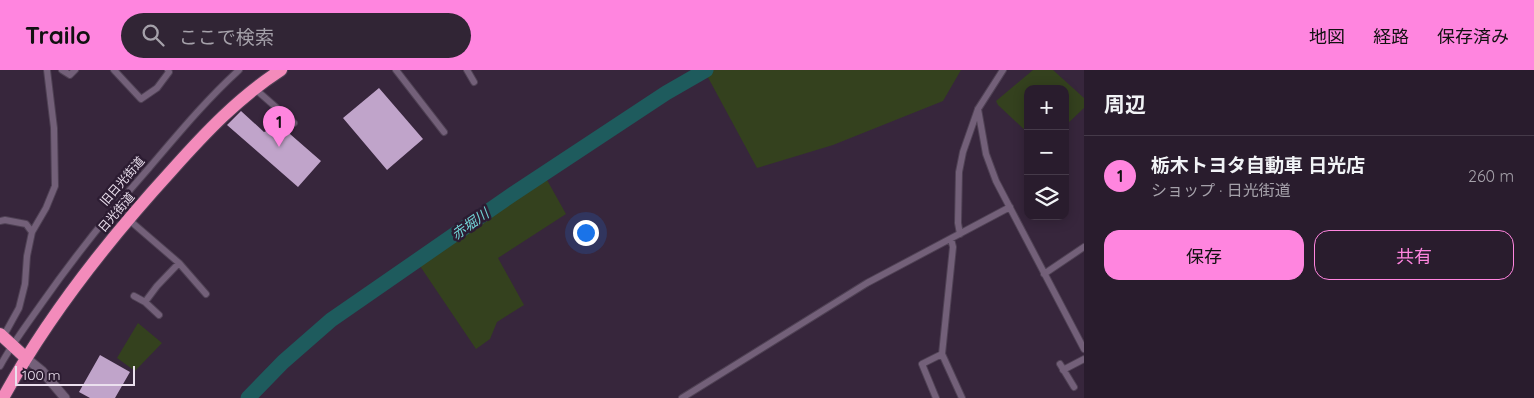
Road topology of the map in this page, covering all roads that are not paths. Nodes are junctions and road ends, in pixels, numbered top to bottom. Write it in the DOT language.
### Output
graph roads {
  1 [pos="48,70"];
  2 [pos="62,70"];
  3 [pos="75,70"];
  4 [pos="114,70"];
  5 [pos="168,70"];
  6 [pos="239,70"];
  7 [pos="281,70"];
  8 [pos="396,70"];
  9 [pos="467,70"];
  10 [pos="1003,70"];
  11 [pos="474,82"];
  12 [pos="254,88"];
  13 [pos="978,109"];
  14 [pos="294,123"];
  15 [pos="444,132"];
  16 [pos="1010,208"];
  17 [pos="128,219"];
  18 [pos="0,221"];
  19 [pos="32,232"];
  20 [pos="960,234"];
  21 [pos="951,239"];
  22 [pos="1084,247"];
  23 [pos="179,263"];
  24 [pos="1044,274"];
  25 [pos="206,294"];
  26 [pos="134,296"];
  27 [pos="145,302"];
  28 [pos="159,315"];
  29 [pos="5,339"];
  30 [pos="1084,349"];
  31 [pos="942,354"];
  32 [pos="26,358"];
  33 [pos="1084,359"];
  34 [pos="0,366"];
  35 [pos="1074,387"];
  36 [pos="3,398"];
  37 [pos="65,398"];
  38 [pos="682,398"];
  39 [pos="936,398"];
  40 [pos="962,398"];
  1 -- 19 [label="street"];
  2 -- 3 [label="street"];
  4 -- 5 [label="street"];
  6 -- 29 [label="street, 旧日光街道"];
  7 -- 12 [label="highway, 日光街道"];
  8 -- 15 [label="street"];
  9 -- 11 [label="street"];
  10 -- 13 [label="street"];
  12 -- 14 [label="street"];
  12 -- 17 [label="highway, 日光街道"];
  13 -- 16 [label="street"];
  13 -- 20 [label="street"];
  16 -- 20 [label="street"];
  16 -- 24 [label="street"];
  17 -- 23 [label="street"];
  17 -- 32 [label="highway, 日光街道"];
  18 -- 19 [label="street"];
  19 -- 29 [label="street"];
  20 -- 21 [label="street"];
  21 -- 31 [label="street"];
  21 -- 38 [label="street"];
  22 -- 24 [label="street"];
  23 -- 25 [label="street"];
  23 -- 27 [label="street"];
  24 -- 30 [label="street"];
  26 -- 27 [label="street"];
  27 -- 28 [label="street"];
  29 -- 32 [label="highway"];
  29 -- 34 [label="street, 旧日光街道"];
  31 -- 39 [label="street"];
  31 -- 40 [label="street"];
  32 -- 36 [label="highway, 日光街道"];
  32 -- 37 [label="street"];
  33 -- 35 [label="street"];
}
